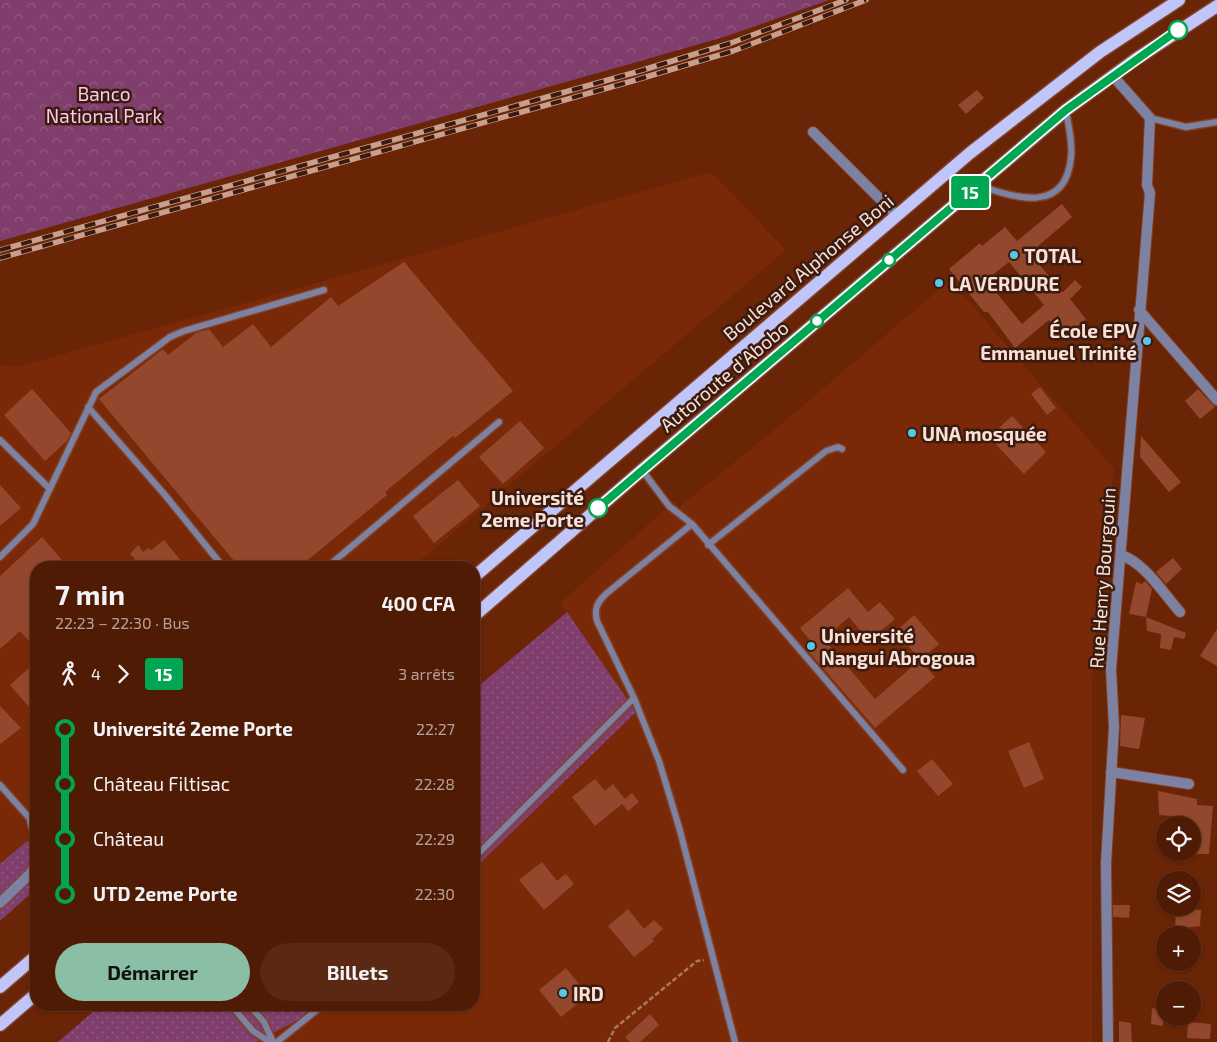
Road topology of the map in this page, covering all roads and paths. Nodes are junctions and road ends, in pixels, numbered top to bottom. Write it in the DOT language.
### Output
graph roads {
  1 [pos="1179,0"];
  2 [pos="1217,6"];
  3 [pos="1113,76"];
  4 [pos="1066,110"];
  5 [pos="1150,118"];
  6 [pos="1217,122"];
  7 [pos="813,132"];
  8 [pos="978,185"];
  9 [pos="897,216"];
  10 [pos="324,290"];
  11 [pos="1139,310"];
  12 [pos="1217,400"];
  13 [pos="88,407"];
  14 [pos="499,422"];
  15 [pos="0,440"];
  16 [pos="842,448"];
  17 [pos="642,470"];
  18 [pos="50,489"];
  19 [pos="692,524"];
  20 [pos="708,545"];
  21 [pos="1121,555"];
  22 [pos="0,557"];
  23 [pos="218,561"];
  24 [pos="334,561"];
  25 [pos="480,572"];
  26 [pos="480,611"];
  27 [pos="1180,612"];
  28 [pos="634,698"];
  29 [pos="903,770"];
  30 [pos="1111,772"];
  31 [pos="1189,784"];
  32 [pos="0,785"];
  33 [pos="30,817"];
  34 [pos="480,852"];
  35 [pos="30,874"];
  36 [pos="0,902"];
  37 [pos="712,960"];
  38 [pos="30,961"];
  39 [pos="0,987"];
  40 [pos="30,999"];
  41 [pos="236,1011"];
  42 [pos="254,1011"];
  43 [pos="316,1011"];
  44 [pos="0,1025"];
  45 [pos="272,1042"];
  46 [pos="277,1042"];
  47 [pos="608,1042"];
  48 [pos="734,1042"];
  49 [pos="1108,1042"];
  1 -- 9 [label="main road, Boulevard Alphonse Boni"];
  2 -- 3 [label="main road, Autoroute d'Abobo"];
  3 -- 4 [label="main road, Autoroute d'Abobo"];
  3 -- 5 [label="street"];
  4 -- 8 [label="main road, Autoroute d'Abobo"];
  4 -- 8 [label="lane"];
  5 -- 6 [label="lane"];
  5 -- 11 [label="street, Rue Henry Bourgouin"];
  7 -- 9 [label="street"];
  8 -- 17 [label="main road, Autoroute d'Abobo"];
  9 -- 25 [label="main road, Boulevard Alphonse Boni"];
  10 -- 13 [label="lane"];
  11 -- 12 [label="street"];
  11 -- 21 [label="street, Rue Henry Bourgouin"];
  13 -- 18 [label="lane"];
  13 -- 23 [label="lane"];
  14 -- 24 [label="lane"];
  15 -- 18 [label="lane"];
  16 -- 20 [label="lane"];
  17 -- 19 [label="lane"];
  17 -- 26 [label="main road, Autoroute d'Abobo"];
  18 -- 22 [label="lane"];
  19 -- 20 [label="lane"];
  19 -- 28 [label="lane"];
  20 -- 29 [label="lane"];
  21 -- 27 [label="street"];
  21 -- 30 [label="street, Rue Henry Bourgouin"];
  28 -- 34 [label="lane"];
  28 -- 37 [label="lane"];
  30 -- 31 [label="street"];
  30 -- 49 [label="street, Rue Henry Bourgouin"];
  32 -- 33 [label="lane"];
  35 -- 36 [label="street"];
  37 -- 47 [label="path"];
  37 -- 48 [label="lane"];
  38 -- 39 [label="main road"];
  40 -- 44 [label="main road"];
  41 -- 45 [label="lane"];
  42 -- 45 [label="lane"];
  43 -- 46 [label="lane"];
}
